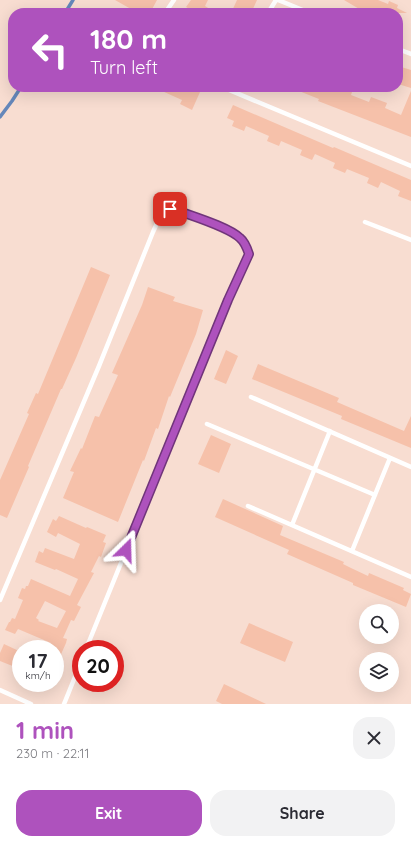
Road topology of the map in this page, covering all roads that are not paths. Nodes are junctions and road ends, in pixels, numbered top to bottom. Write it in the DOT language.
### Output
graph roads {
  1 [pos="277,0"];
  2 [pos="297,8"];
  3 [pos="234,92"];
  4 [pos="411,166"];
  5 [pos="365,222"];
  6 [pos="411,240"];
  7 [pos="251,397"];
  8 [pos="207,424"];
  9 [pos="330,431"];
  10 [pos="390,458"];
  11 [pos="411,467"];
  12 [pos="314,469"];
  13 [pos="375,495"];
  14 [pos="248,506"];
  15 [pos="292,525"];
  16 [pos="352,551"];
  17 [pos="411,577"];
  18 [pos="0,600"];
  19 [pos="90,640"];
  20 [pos="72,684"];
  21 [pos="0,690"];
  22 [pos="31,704"];
  23 [pos="64,704"];
  1 -- 2 [label="lane"];
  3 -- 4 [label="lane"];
  5 -- 6 [label="lane"];
  7 -- 9 [label="lane"];
  8 -- 12 [label="lane"];
  9 -- 10 [label="lane"];
  9 -- 12 [label="lane"];
  10 -- 11 [label="lane"];
  10 -- 13 [label="lane"];
  12 -- 13 [label="lane"];
  12 -- 15 [label="lane"];
  13 -- 16 [label="lane"];
  14 -- 15 [label="lane"];
  15 -- 16 [label="lane"];
  16 -- 17 [label="lane"];
  18 -- 19 [label="lane"];
  20 -- 23 [label="lane"];
  21 -- 22 [label="lane"];
}
